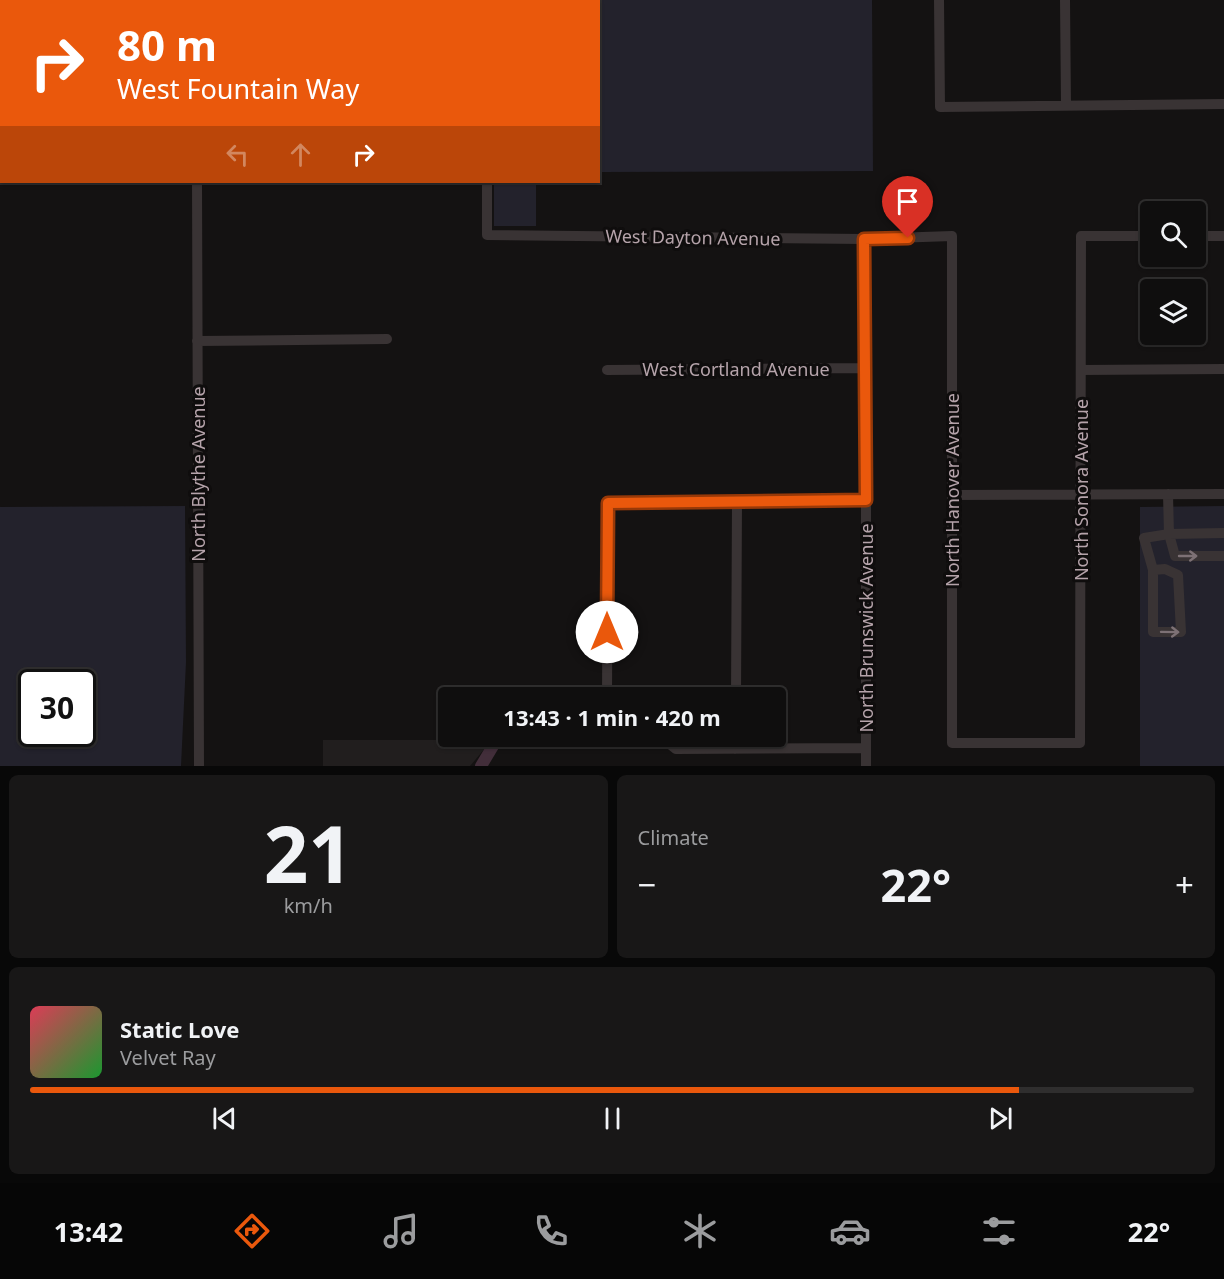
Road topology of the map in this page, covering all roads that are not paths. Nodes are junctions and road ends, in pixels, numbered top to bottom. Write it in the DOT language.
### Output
graph roads {
  1 [pos="939,0"];
  2 [pos="1065,0"];
  3 [pos="1224,104"];
  4 [pos="1066,105"];
  5 [pos="197,183"];
  6 [pos="487,183"];
  7 [pos="952,236"];
  8 [pos="1140,236"];
  9 [pos="1206,236"];
  10 [pos="1224,236"];
  11 [pos="864,239"];
  12 [pos="387,339"];
  13 [pos="197,341"];
  14 [pos="866,368"];
  15 [pos="1224,369"];
  16 [pos="607,370"];
  17 [pos="1081,370"];
  18 [pos="1081,494"];
  19 [pos="1168,494"];
  20 [pos="1224,494"];
  21 [pos="952,495"];
  22 [pos="866,500"];
  23 [pos="737,501"];
  24 [pos="1224,533"];
  25 [pos="1169,534"];
  26 [pos="1224,556"];
  27 [pos="1153,570"];
  28 [pos="607,687"];
  29 [pos="736,687"];
  30 [pos="952,743"];
  31 [pos="674,747"];
  32 [pos="866,748"];
  33 [pos="735,749"];
  34 [pos="199,766"];
  35 [pos="866,766"];
  1 -- 4 [label="street"];
  2 -- 4 [label="street"];
  3 -- 4 [label="street"];
  5 -- 13 [label="street, North Blythe Avenue"];
  6 -- 11 [label="street, West Dayton Avenue"];
  7 -- 11 [label="street, West Dayton Avenue"];
  7 -- 21 [label="street, North Hanover Avenue"];
  8 -- 17 [label="street, North Sonora Avenue"];
  9 -- 10 [label="street"];
  11 -- 14 [label="street, North Brunswick Avenue"];
  12 -- 13 [label="street"];
  13 -- 34 [label="street, North Blythe Avenue"];
  14 -- 16 [label="street, West Cortland Avenue"];
  14 -- 22 [label="street, North Brunswick Avenue"];
  15 -- 17 [label="street"];
  17 -- 18 [label="street, North Sonora Avenue"];
  18 -- 19 [label="street"];
  18 -- 21 [label="street"];
  18 -- 30 [label="street, North Sonora Avenue"];
  19 -- 20 [label="street"];
  19 -- 25 [label="street"];
  21 -- 30 [label="street, North Hanover Avenue"];
  22 -- 23 [label="street"];
  22 -- 32 [label="street, North Brunswick Avenue"];
  23 -- 28 [label="street"];
  23 -- 29 [label="street"];
  24 -- 25 [label="street"];
  25 -- 26 [label="street, one-way"];
  25 -- 27 [label="street"];
  27 -- 27 [label="street, one-way"];
  31 -- 33 [label="street"];
  32 -- 33 [label="street"];
  32 -- 35 [label="street, North Brunswick Avenue"];
}
